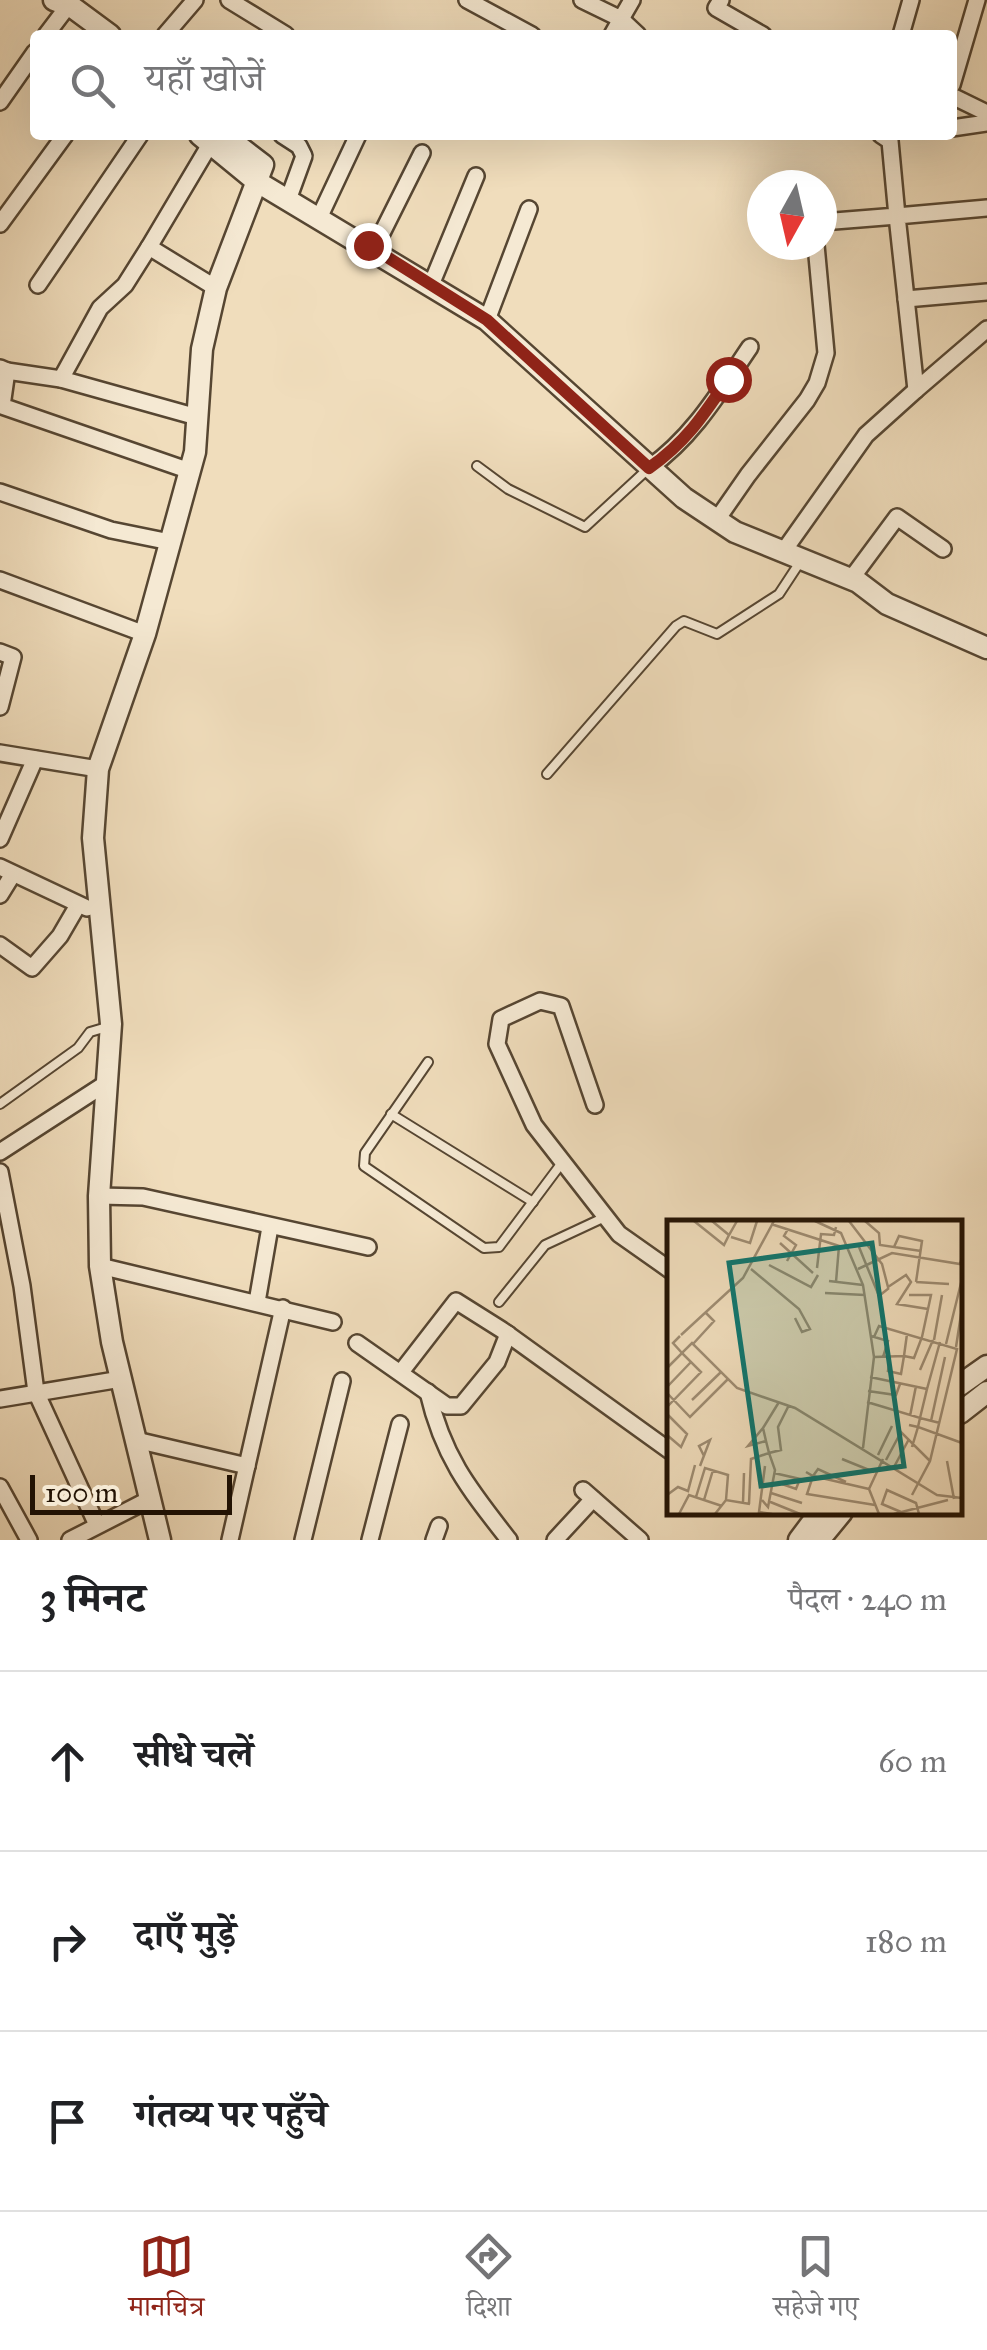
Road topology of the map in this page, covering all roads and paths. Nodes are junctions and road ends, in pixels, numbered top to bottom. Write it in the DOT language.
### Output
graph roads {
  1 [pos="194,0"];
  2 [pos="228,0"];
  3 [pos="466,0"];
  4 [pos="582,0"];
  5 [pos="632,0"];
  6 [pos="721,0"];
  7 [pos="911,0"];
  8 [pos="977,0"];
  9 [pos="56,4"];
  10 [pos="621,19"];
  11 [pos="48,30"];
  12 [pos="83,30"];
  13 [pos="101,30"];
  14 [pos="170,30"];
  15 [pos="278,30"];
  16 [pos="523,30"];
  17 [pos="615,30"];
  18 [pos="633,30"];
  19 [pos="754,30"];
  20 [pos="902,30"];
  21 [pos="30,59"];
  22 [pos="957,68"];
  23 [pos="957,98"];
  24 [pos="0,102"];
  25 [pos="987,113"];
  26 [pos="987,123"];
  27 [pos="957,127"];
  28 [pos="61,140"];
  29 [pos="137,140"];
  30 [pos="210,140"];
  31 [pos="214,140"];
  32 [pos="289,140"];
  33 [pos="356,140"];
  34 [pos="886,140"];
  35 [pos="422,153"];
  36 [pos="259,173"];
  37 [pos="476,176"];
  38 [pos="288,200"];
  39 [pos="987,208"];
  40 [pos="529,209"];
  41 [pos="897,216"];
  42 [pos="319,218"];
  43 [pos="837,221"];
  44 [pos="0,224"];
  45 [pos="149,246"];
  46 [pos="374,249"];
  47 [pos="817,260"];
  48 [pos="38,285"];
  49 [pos="431,285"];
  50 [pos="216,288"];
  51 [pos="987,292"];
  52 [pos="906,298"];
  53 [pos="487,320"];
  54 [pos="987,329"];
  55 [pos="750,347"];
  56 [pos="4,369"];
  57 [pos="61,379"];
  58 [pos="916,390"];
  59 [pos="1,409"];
  60 [pos="197,418"];
  61 [pos="478,466"];
  62 [pos="649,468"];
  63 [pos="190,470"];
  64 [pos="0,492"];
  65 [pos="716,521"];
  66 [pos="170,542"];
  67 [pos="943,549"];
  68 [pos="793,556"];
  69 [pos="0,580"];
  70 [pos="851,580"];
  71 [pos="146,634"];
  72 [pos="987,648"];
  73 [pos="0,652"];
  74 [pos="0,708"];
  75 [pos="0,753"];
  76 [pos="34,759"];
  77 [pos="98,769"];
  78 [pos="547,774"];
  79 [pos="0,839"];
  80 [pos="6,870"];
  81 [pos="0,896"];
  82 [pos="78,905"];
  83 [pos="100,912"];
  84 [pos="0,945"];
  85 [pos="111,1026"];
  86 [pos="428,1062"];
  87 [pos="105,1084"];
  88 [pos="0,1104"];
  89 [pos="594,1105"];
  90 [pos="392,1114"];
  91 [pos="0,1152"];
  92 [pos="562,1164"];
  93 [pos="0,1172"];
  94 [pos="99,1196"];
  95 [pos="534,1202"];
  96 [pos="605,1217"];
  97 [pos="270,1227"];
  98 [pos="368,1247"];
  99 [pos="100,1266"];
  100 [pos="667,1268"];
  101 [pos="257,1302"];
  102 [pos="498,1302"];
  103 [pos="283,1308"];
  104 [pos="333,1322"];
  105 [pos="508,1334"];
  106 [pos="357,1343"];
  107 [pos="987,1366"];
  108 [pos="400,1372"];
  109 [pos="121,1379"];
  110 [pos="342,1382"];
  111 [pos="962,1384"];
  112 [pos="36,1392"];
  113 [pos="428,1392"];
  114 [pos="987,1392"];
  115 [pos="0,1399"];
  116 [pos="962,1411"];
  117 [pos="400,1424"];
  118 [pos="136,1440"];
  119 [pos="667,1448"];
  120 [pos="247,1466"];
  121 [pos="0,1487"];
  122 [pos="150,1499"];
  123 [pos="818,1515"];
  124 [pos="840,1515"];
  125 [pos="98,1525"];
  126 [pos="30,1540"];
  127 [pos="70,1540"];
  128 [pos="160,1540"];
  129 [pos="230,1540"];
  130 [pos="303,1540"];
  131 [pos="370,1540"];
  132 [pos="509,1540"];
  133 [pos="555,1540"];
  134 [pos="640,1540"];
  135 [pos="799,1540"];
  136 [pos="820,1540"];
  1 -- 14 [label="street"];
  2 -- 15 [label="street"];
  3 -- 16 [label="street"];
  4 -- 10 [label="street"];
  5 -- 10 [label="street"];
  6 -- 19 [label="street"];
  7 -- 20 [label="street"];
  8 -- 22 [label="street"];
  9 -- 11 [label="street"];
  9 -- 12 [label="street"];
  9 -- 13 [label="street"];
  10 -- 17 [label="street"];
  10 -- 18 [label="street"];
  21 -- 24 [label="street"];
  23 -- 25 [label="street"];
  26 -- 27 [label="street"];
  28 -- 44 [label="street"];
  29 -- 48 [label="street"];
  30 -- 45 [label="street"];
  31 -- 36 [label="street"];
  32 -- 38 [label="street"];
  33 -- 42 [label="street"];
  34 -- 41 [label="street"];
  35 -- 46 [label="street"];
  36 -- 38 [label="street"];
  36 -- 50 [label="street"];
  37 -- 49 [label="street"];
  38 -- 42 [label="street"];
  39 -- 41 [label="street"];
  40 -- 53 [label="street"];
  41 -- 43 [label="street"];
  41 -- 52 [label="street"];
  42 -- 46 [label="street"];
  45 -- 50 [label="street"];
  45 -- 57 [label="street"];
  46 -- 49 [label="street"];
  47 -- 65 [label="street"];
  49 -- 53 [label="street"];
  50 -- 60 [label="street"];
  51 -- 52 [label="street"];
  52 -- 58 [label="street"];
  53 -- 62 [label="street"];
  54 -- 58 [label="street"];
  55 -- 62 [label="street"];
  56 -- 57 [label="street"];
  56 -- 59 [label="street"];
  57 -- 60 [label="street"];
  58 -- 68 [label="street"];
  59 -- 63 [label="street"];
  60 -- 63 [label="street"];
  61 -- 62 [label="lane"];
  62 -- 65 [label="street"];
  63 -- 66 [label="street"];
  64 -- 66 [label="street"];
  65 -- 68 [label="street"];
  66 -- 71 [label="street"];
  67 -- 70 [label="street"];
  68 -- 70 [label="street"];
  68 -- 78 [label="lane"];
  69 -- 71 [label="street"];
  70 -- 72 [label="street"];
  71 -- 77 [label="street"];
  73 -- 74 [label="street"];
  75 -- 76 [label="street"];
  76 -- 77 [label="street"];
  76 -- 79 [label="street"];
  77 -- 83 [label="street"];
  80 -- 81 [label="street"];
  80 -- 82 [label="street"];
  82 -- 83 [label="street"];
  82 -- 84 [label="street"];
  83 -- 85 [label="street"];
  85 -- 87 [label="street"];
  85 -- 88 [label="lane"];
  86 -- 90 [label="lane"];
  87 -- 91 [label="street"];
  87 -- 94 [label="street"];
  89 -- 92 [label="street"];
  90 -- 95 [label="lane"];
  90 -- 95 [label="lane"];
  92 -- 95 [label="lane"];
  92 -- 96 [label="street"];
  93 -- 112 [label="street"];
  94 -- 97 [label="street"];
  94 -- 99 [label="street"];
  96 -- 100 [label="street"];
  96 -- 102 [label="lane"];
  97 -- 98 [label="street"];
  97 -- 101 [label="street"];
  99 -- 101 [label="street"];
  99 -- 109 [label="street"];
  101 -- 103 [label="street"];
  103 -- 104 [label="street"];
  103 -- 120 [label="street"];
  105 -- 108 [label="street"];
  105 -- 113 [label="street"];
  105 -- 119 [label="street"];
  106 -- 108 [label="street"];
  107 -- 111 [label="street"];
  108 -- 113 [label="street"];
  109 -- 112 [label="street"];
  109 -- 118 [label="street"];
  110 -- 130 [label="street"];
  112 -- 115 [label="street"];
  112 -- 125 [label="street"];
  113 -- 132 [label="street"];
  114 -- 116 [label="street"];
  117 -- 131 [label="street"];
  118 -- 120 [label="street"];
  118 -- 122 [label="street"];
  120 -- 129 [label="street"];
  121 -- 126 [label="street"];
  122 -- 125 [label="street"];
  122 -- 128 [label="street"];
  123 -- 135 [label="street"];
  124 -- 136 [label="street"];
  125 -- 127 [label="street"];
  133 -- 134 [label="street"];
}
